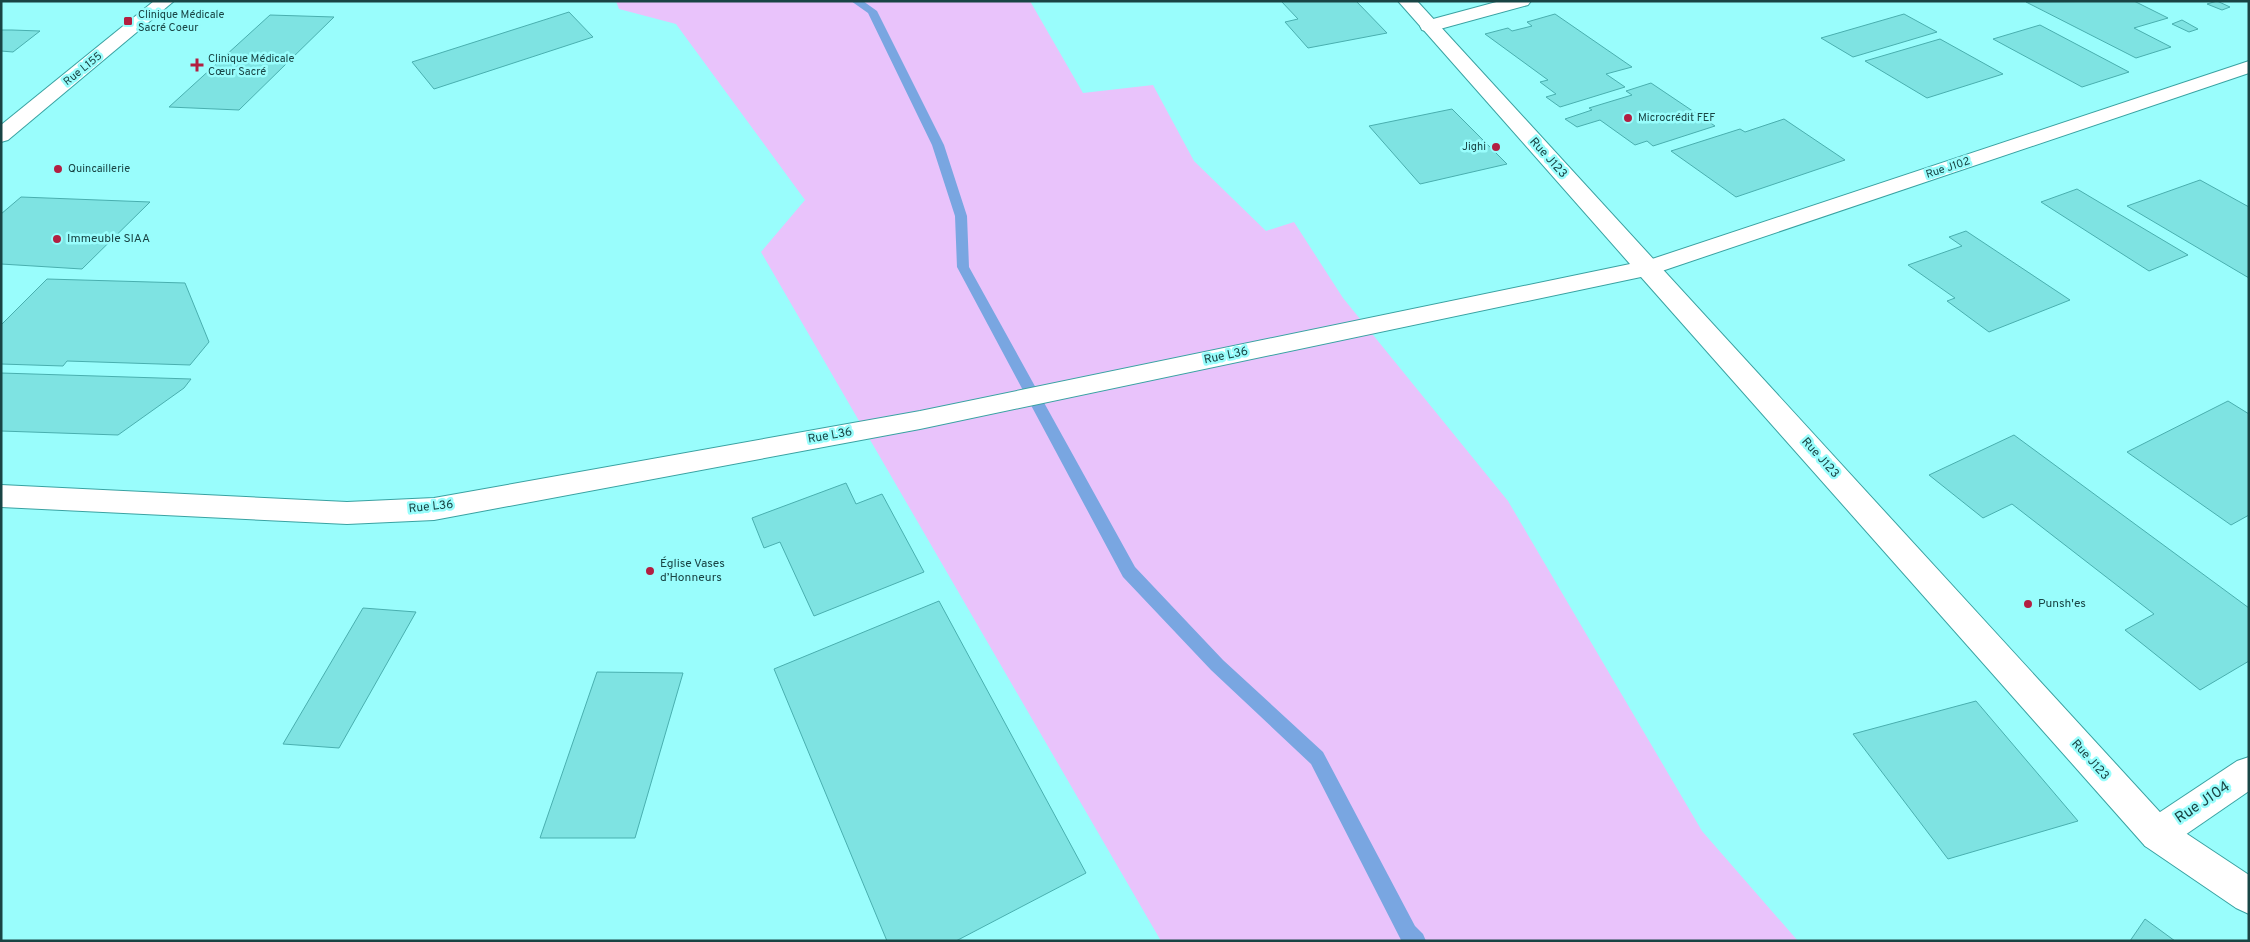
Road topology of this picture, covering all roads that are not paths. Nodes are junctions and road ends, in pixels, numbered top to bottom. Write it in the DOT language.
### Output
graph roads {
  1 [pos="165,1"];
  2 [pos="1407,1"];
  3 [pos="1522,1"];
  4 [pos="1429,26"];
  5 [pos="2249,67"];
  6 [pos="1,136"];
  7 [pos="1648,268"];
  8 [pos="1,496"];
  9 [pos="2249,772"];
  10 [pos="2157,834"];
  11 [pos="2249,896"];
  1 -- 6 [label="street, Rue L155"];
  2 -- 4 [label="street, Rue J123"];
  3 -- 4 [label="street"];
  4 -- 7 [label="street, Rue J123"];
  5 -- 7 [label="street, Rue J102"];
  7 -- 8 [label="street, Rue L36"];
  7 -- 10 [label="street, Rue J123"];
  9 -- 10 [label="street, Rue J104"];
  10 -- 11 [label="street, Rue J123"];
}
